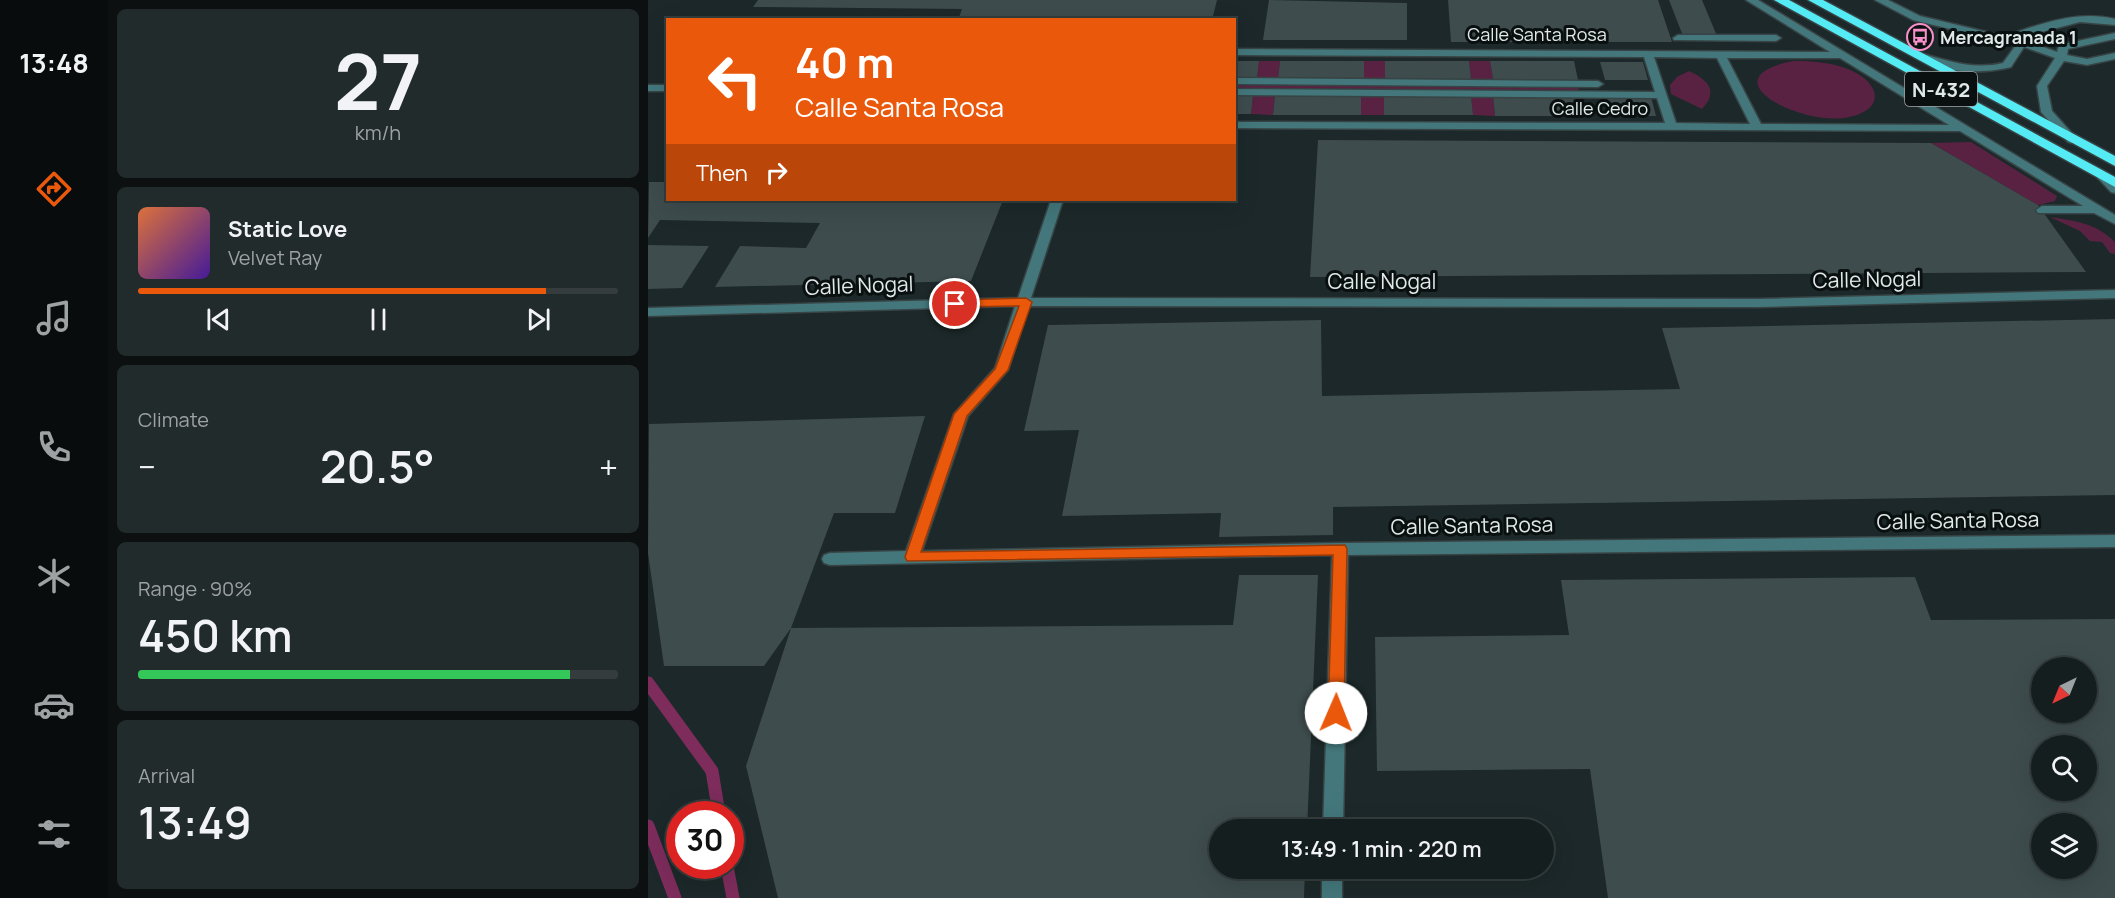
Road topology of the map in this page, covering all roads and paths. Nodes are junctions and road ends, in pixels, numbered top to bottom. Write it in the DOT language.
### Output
graph roads {
  1 [pos="1751,0"];
  2 [pos="1780,0"];
  3 [pos="1814,0"];
  4 [pos="1880,0"];
  5 [pos="2115,23"];
  6 [pos="2115,36"];
  7 [pos="1678,38"];
  8 [pos="1776,38"];
  9 [pos="2022,43"];
  10 [pos="2115,46"];
  11 [pos="1236,52"];
  12 [pos="1909,52"];
  13 [pos="1648,54"];
  14 [pos="1720,54"];
  15 [pos="1839,55"];
  16 [pos="2115,56"];
  17 [pos="2061,57"];
  18 [pos="1236,81"];
  19 [pos="648,88"];
  20 [pos="666,88"];
  21 [pos="1660,90"];
  22 [pos="1236,92"];
  23 [pos="1236,125"];
  24 [pos="1672,127"];
  25 [pos="1757,127"];
  26 [pos="1965,128"];
  27 [pos="2072,140"];
  28 [pos="2115,162"];
  29 [pos="2109,180"];
  30 [pos="2115,189"];
  31 [pos="1057,201"];
  32 [pos="2097,209"];
  33 [pos="2042,210"];
  34 [pos="2115,220"];
  35 [pos="2115,294"];
  36 [pos="1026,302"];
  37 [pos="648,312"];
  38 [pos="2115,541"];
  39 [pos="1340,549"];
  40 [pos="912,557"];
  41 [pos="830,559"];
  42 [pos="1333,819"];
  43 [pos="1332,879"];
  44 [pos="1332,898"];
  1 -- 15 [label="street"];
  2 -- 29 [label="highway, N-432"];
  3 -- 12 [label="highway, N-432"];
  4 -- 9 [label="street"];
  5 -- 9 [label="street"];
  6 -- 17 [label="street"];
  7 -- 8 [label="street"];
  9 -- 12 [label="street"];
  9 -- 17 [label="street"];
  10 -- 17 [label="street"];
  11 -- 13 [label="street, Calle Santa Rosa"];
  12 -- 27 [label="highway, N-432"];
  13 -- 14 [label="street, Calle Santa Rosa"];
  13 -- 21 [label="street"];
  14 -- 15 [label="street, Calle Santa Rosa"];
  14 -- 25 [label="street"];
  15 -- 26 [label="street"];
  16 -- 17 [label="street"];
  17 -- 27 [label="street"];
  18 -- 21 [label="street"];
  19 -- 20 [label="street"];
  21 -- 22 [label="street"];
  21 -- 24 [label="street"];
  23 -- 24 [label="street, Calle Cedro"];
  24 -- 25 [label="street, Calle Cedro"];
  25 -- 26 [label="street, Calle Cedro"];
  26 -- 32 [label="street"];
  27 -- 28 [label="highway, N-432"];
  29 -- 30 [label="street"];
  31 -- 36 [label="street"];
  32 -- 33 [label="street"];
  32 -- 34 [label="street"];
  35 -- 36 [label="street, Calle Nogal"];
  36 -- 37 [label="street, Calle Nogal"];
  36 -- 40 [label="street"];
  38 -- 39 [label="street, Calle Santa Rosa"];
  39 -- 40 [label="street, Calle Santa Rosa"];
  39 -- 42 [label="street"];
  40 -- 41 [label="street, Calle Santa Rosa"];
  43 -- 44 [label="street"];
}
